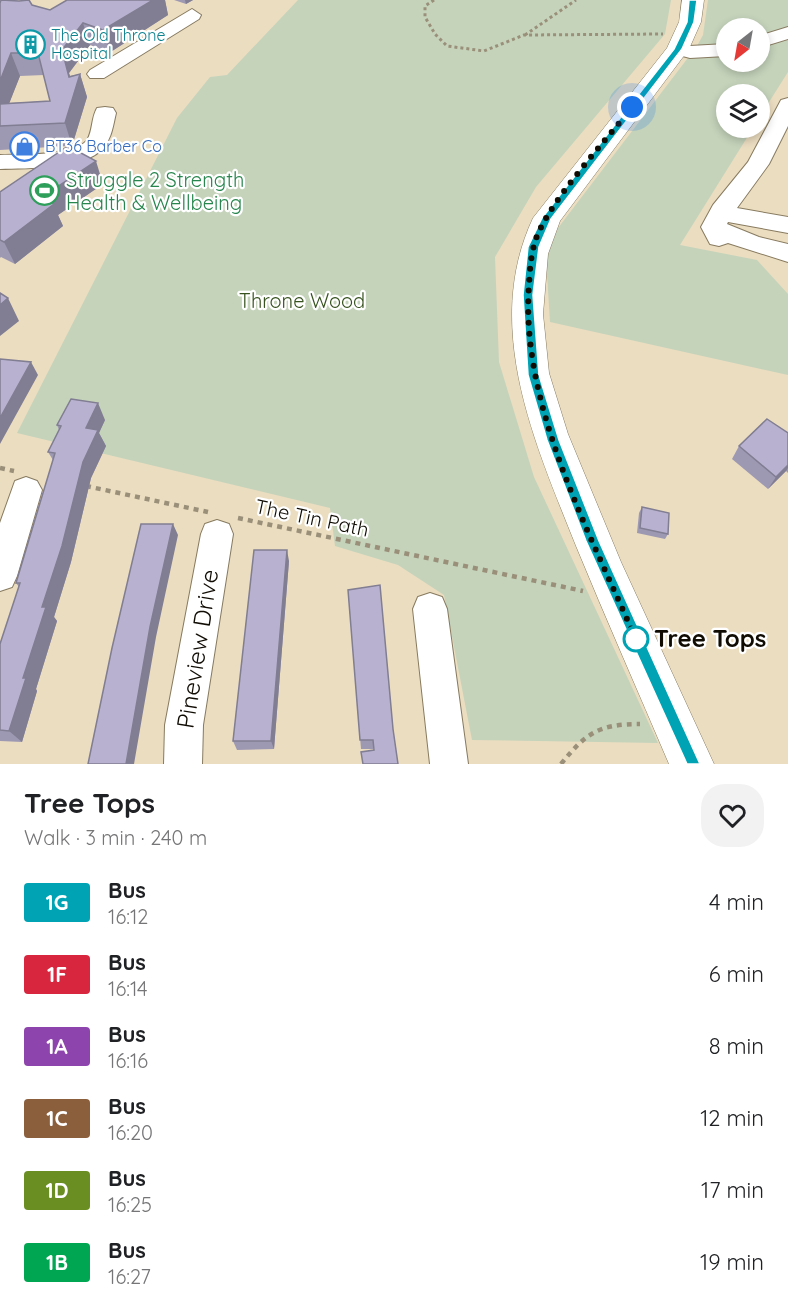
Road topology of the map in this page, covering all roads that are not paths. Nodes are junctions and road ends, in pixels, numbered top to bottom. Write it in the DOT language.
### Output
graph roads {
  1 [pos="693,0"];
  2 [pos="171,8"];
  3 [pos="788,33"];
  4 [pos="770,39"];
  5 [pos="671,41"];
  6 [pos="716,51"];
  7 [pos="101,68"];
  8 [pos="788,104"];
  9 [pos="105,113"];
  10 [pos="62,158"];
  11 [pos="0,162"];
  12 [pos="29,185"];
  13 [pos="788,225"];
  14 [pos="718,226"];
  15 [pos="788,253"];
  16 [pos="25,481"];
  17 [pos="221,521"];
  18 [pos="0,576"];
  19 [pos="430,609"];
  20 [pos="183,764"];
  21 [pos="449,764"];
  22 [pos="692,764"];
  1 -- 5 [label="main road"];
  2 -- 7 [label="street"];
  3 -- 4 [label="street"];
  5 -- 6 [label="street"];
  5 -- 22 [label="main road"];
  8 -- 14 [label="street"];
  9 -- 10 [label="street"];
  10 -- 11 [label="street"];
  10 -- 12 [label="street"];
  13 -- 14 [label="street"];
  14 -- 15 [label="street"];
  16 -- 18 [label="street"];
  17 -- 20 [label="street, Pineview Drive"];
  19 -- 21 [label="street"];
}
